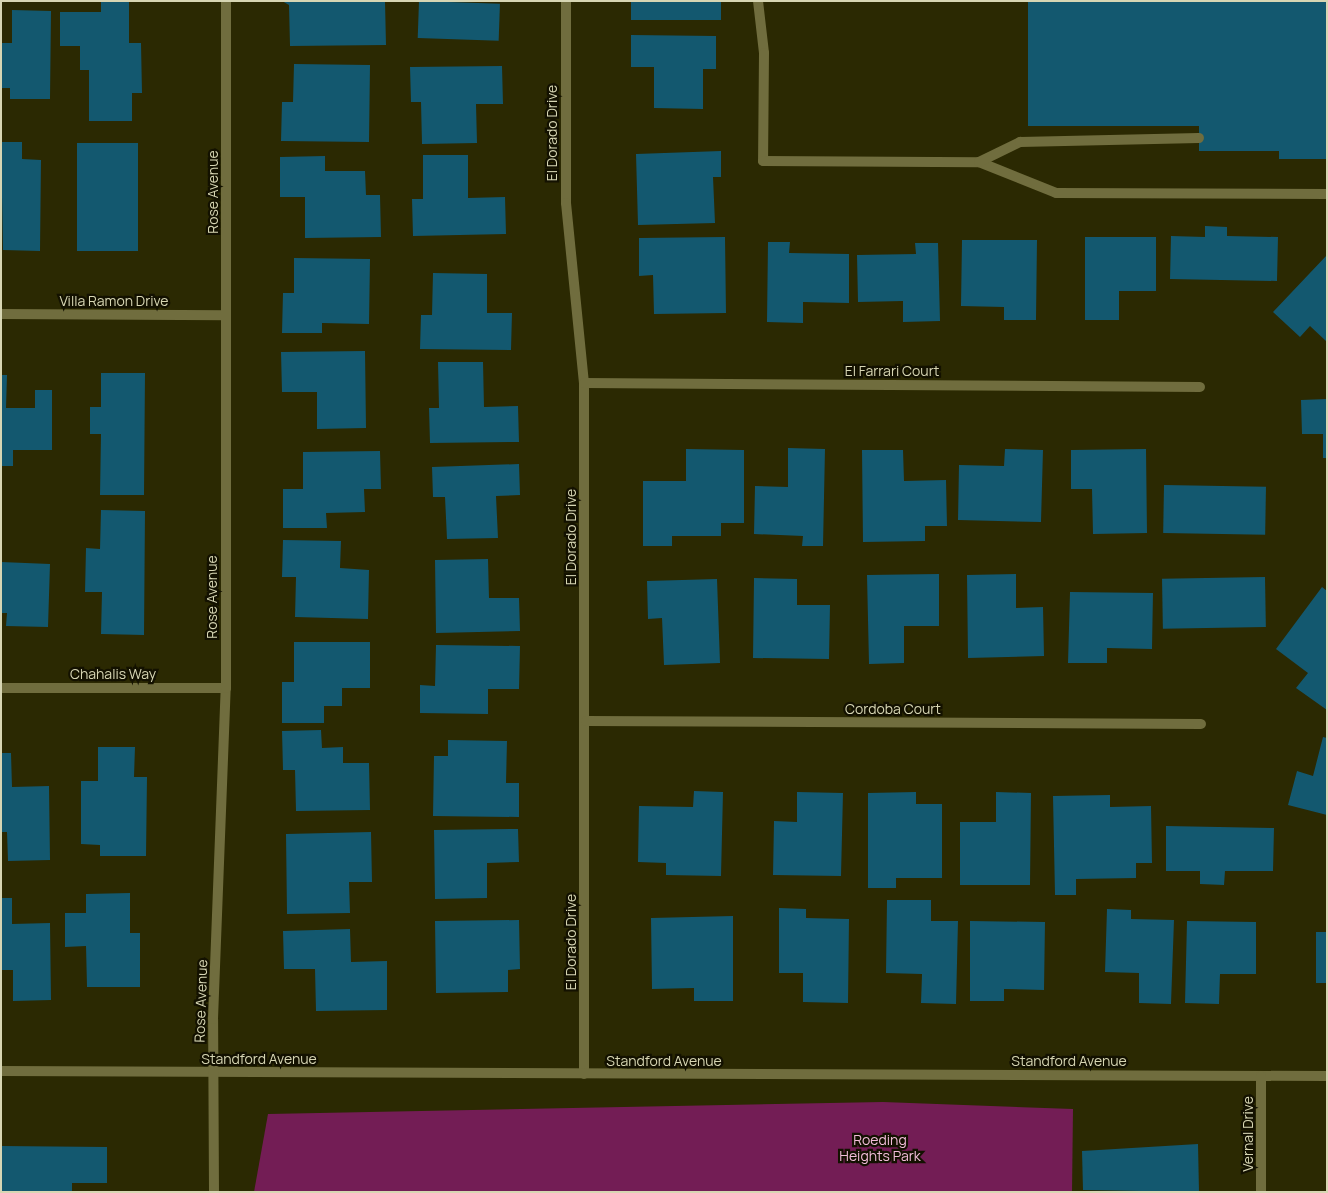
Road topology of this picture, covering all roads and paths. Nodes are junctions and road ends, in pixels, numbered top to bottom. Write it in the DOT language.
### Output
graph roads {
  1 [pos="226,1"];
  2 [pos="566,1"];
  3 [pos="758,1"];
  4 [pos="1199,138"];
  5 [pos="980,162"];
  6 [pos="1327,194"];
  7 [pos="1,314"];
  8 [pos="226,315"];
  9 [pos="584,383"];
  10 [pos="1200,387"];
  11 [pos="1,688"];
  12 [pos="226,688"];
  13 [pos="586,721"];
  14 [pos="1201,724"];
  15 [pos="1,1071"];
  16 [pos="213,1073"];
  17 [pos="584,1074"];
  18 [pos="1261,1076"];
  19 [pos="1327,1076"];
  20 [pos="214,1192"];
  21 [pos="1262,1192"];
  1 -- 8 [label="street, Rose Avenue"];
  2 -- 9 [label="street, El Dorado Drive"];
  3 -- 5 [label="street"];
  4 -- 5 [label="street"];
  5 -- 6 [label="street"];
  7 -- 8 [label="street, Villa Ramon Drive"];
  8 -- 12 [label="street, Rose Avenue"];
  9 -- 10 [label="street, El Farrari Court"];
  9 -- 13 [label="street, El Dorado Drive"];
  11 -- 12 [label="street, Chahalis Way"];
  12 -- 16 [label="street, Rose Avenue"];
  13 -- 14 [label="street, Cordoba Court"];
  13 -- 17 [label="street, El Dorado Drive"];
  15 -- 16 [label="street, Standford Avenue"];
  16 -- 17 [label="street, Standford Avenue"];
  16 -- 20 [label="street, Rose Avenue"];
  17 -- 18 [label="street, Standford Avenue"];
  18 -- 19 [label="street, Standford Avenue"];
  18 -- 21 [label="street, Vernal Drive"];
}
